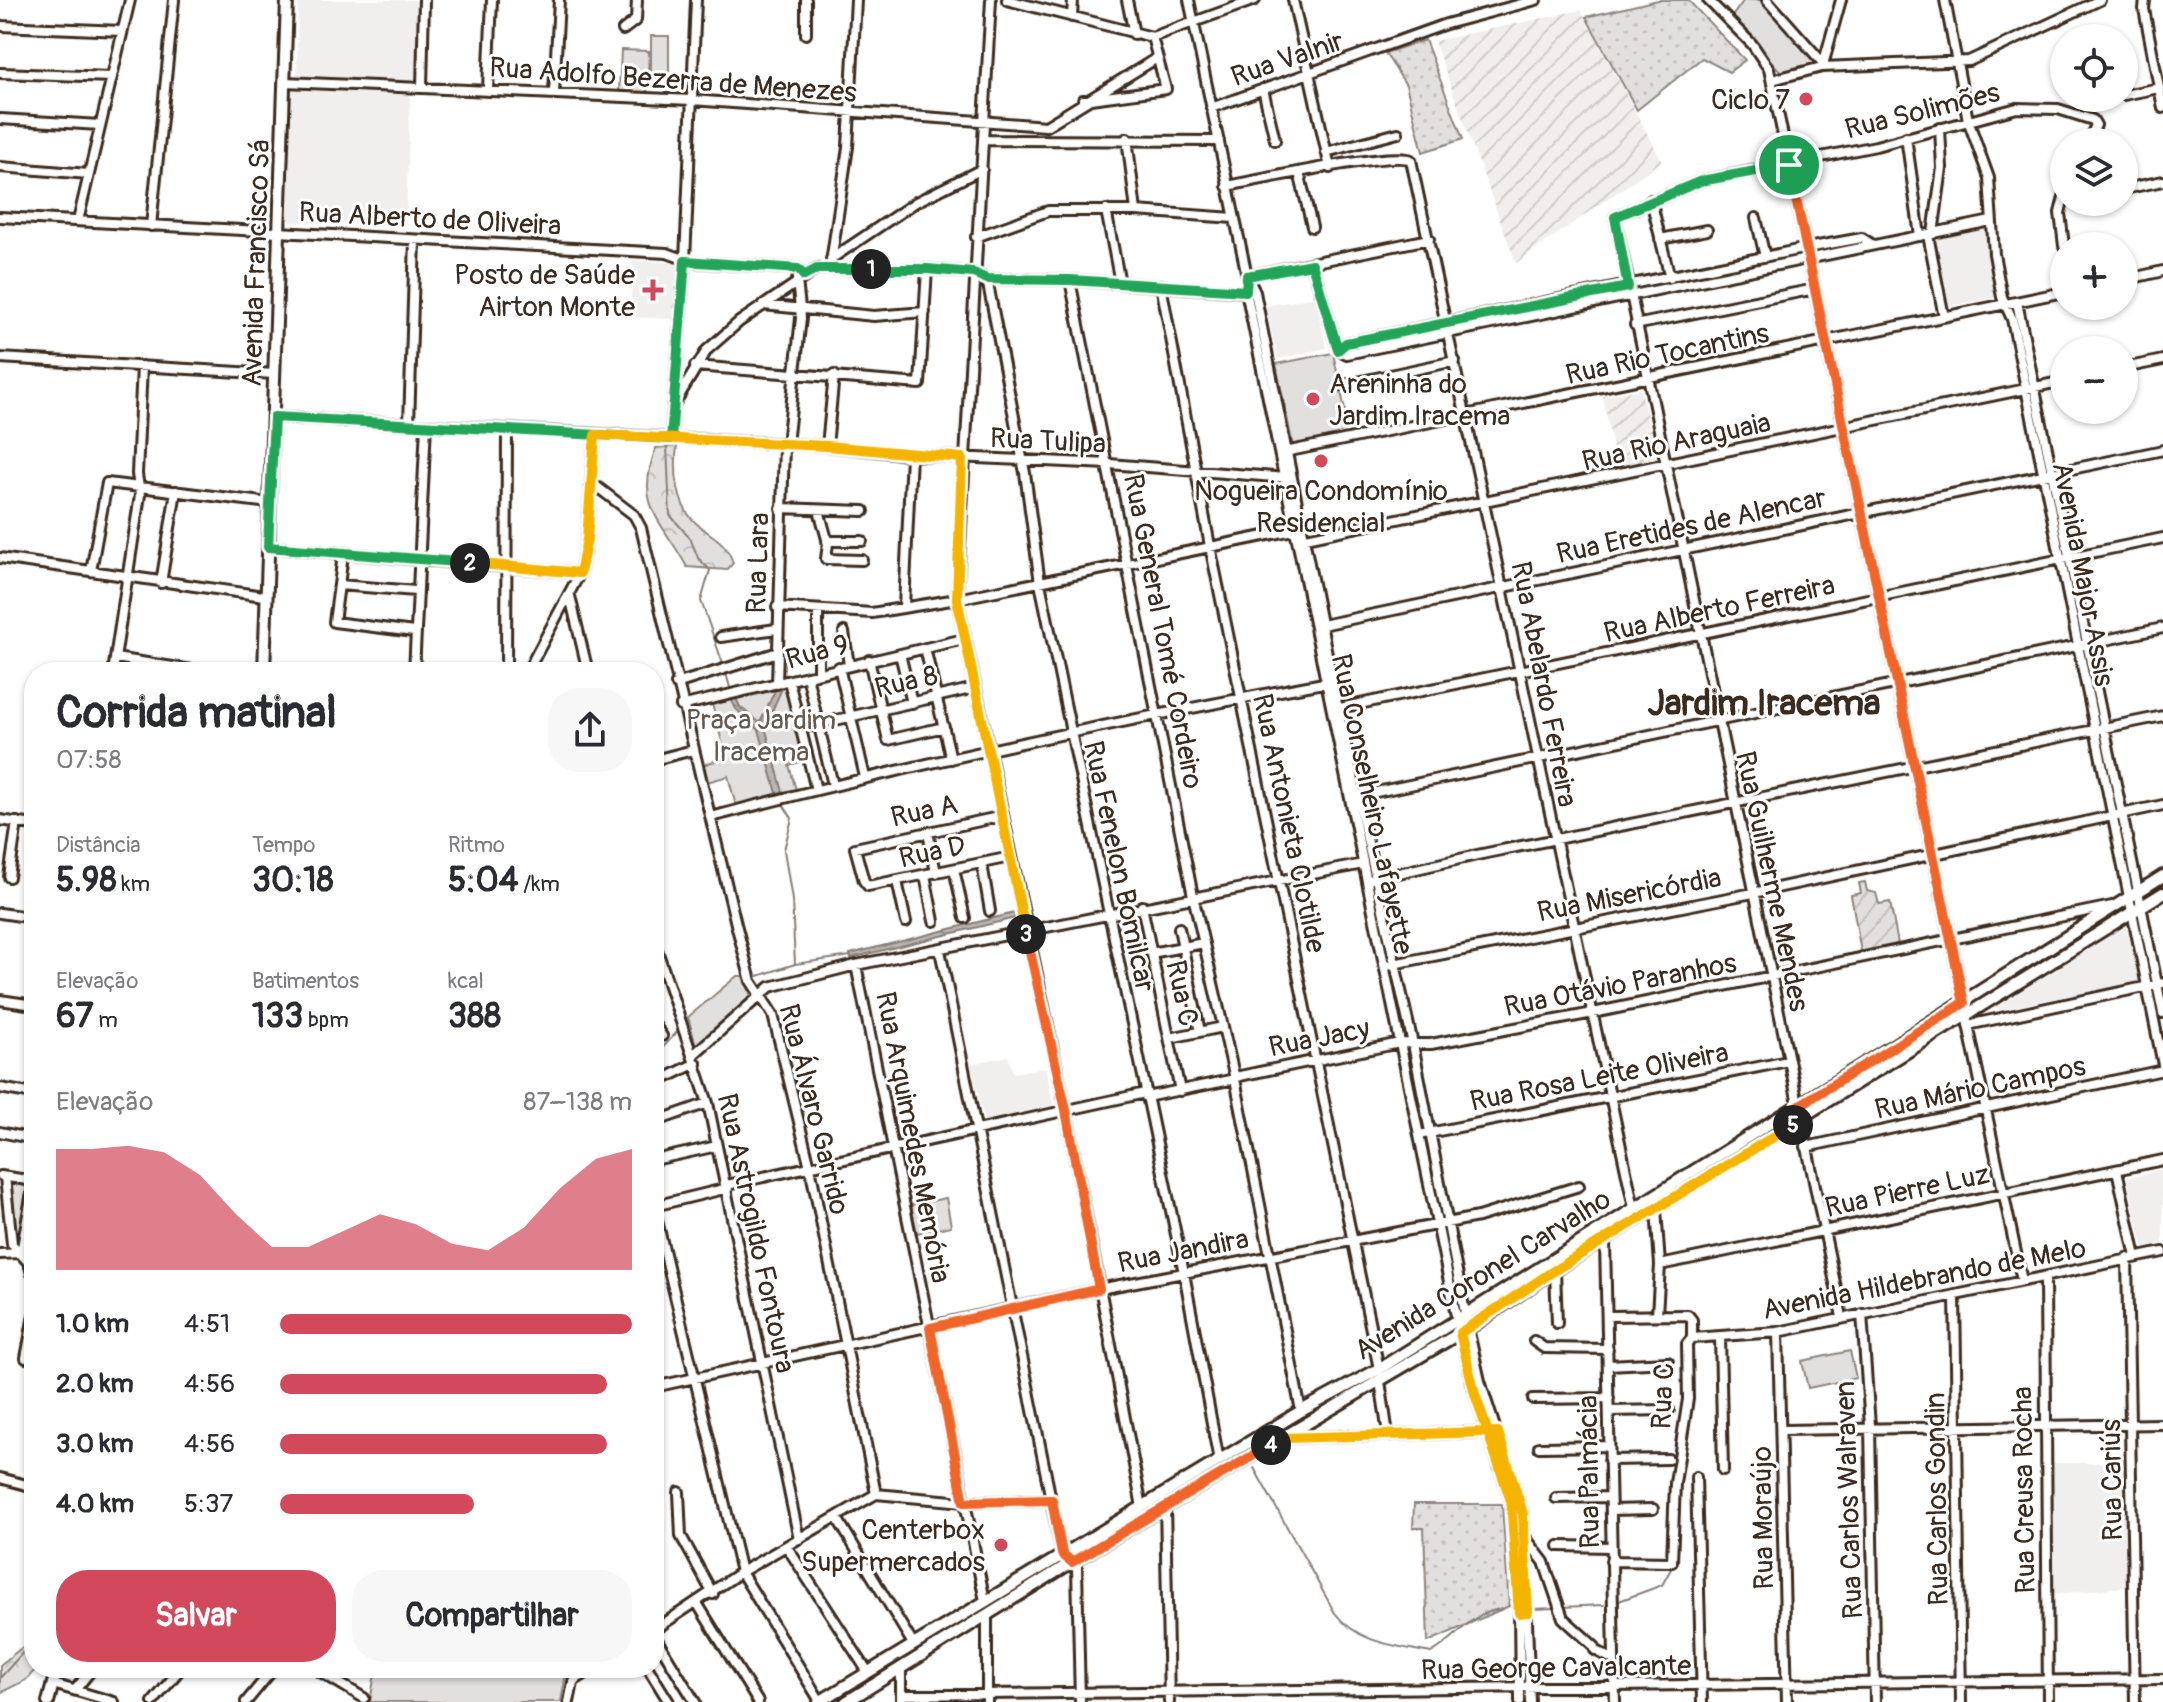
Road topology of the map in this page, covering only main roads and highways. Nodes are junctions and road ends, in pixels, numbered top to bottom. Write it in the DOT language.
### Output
graph roads {
  1 [pos="287,0"];
  2 [pos="264,662"];
  3 [pos="2163,876"];
  4 [pos="2162,894"];
  5 [pos="54,1678"];
  6 [pos="48,1702"];
  7 [pos="820,1702"];
  8 [pos="846,1702"];
  1 -- 2 [label="main road, Avenida Francisco Sá"];
  3 -- 7 [label="main road, Avenida Coronel Carvalho"];
  4 -- 8 [label="main road, Avenida Coronel Carvalho"];
  5 -- 6 [label="main road"];
}
